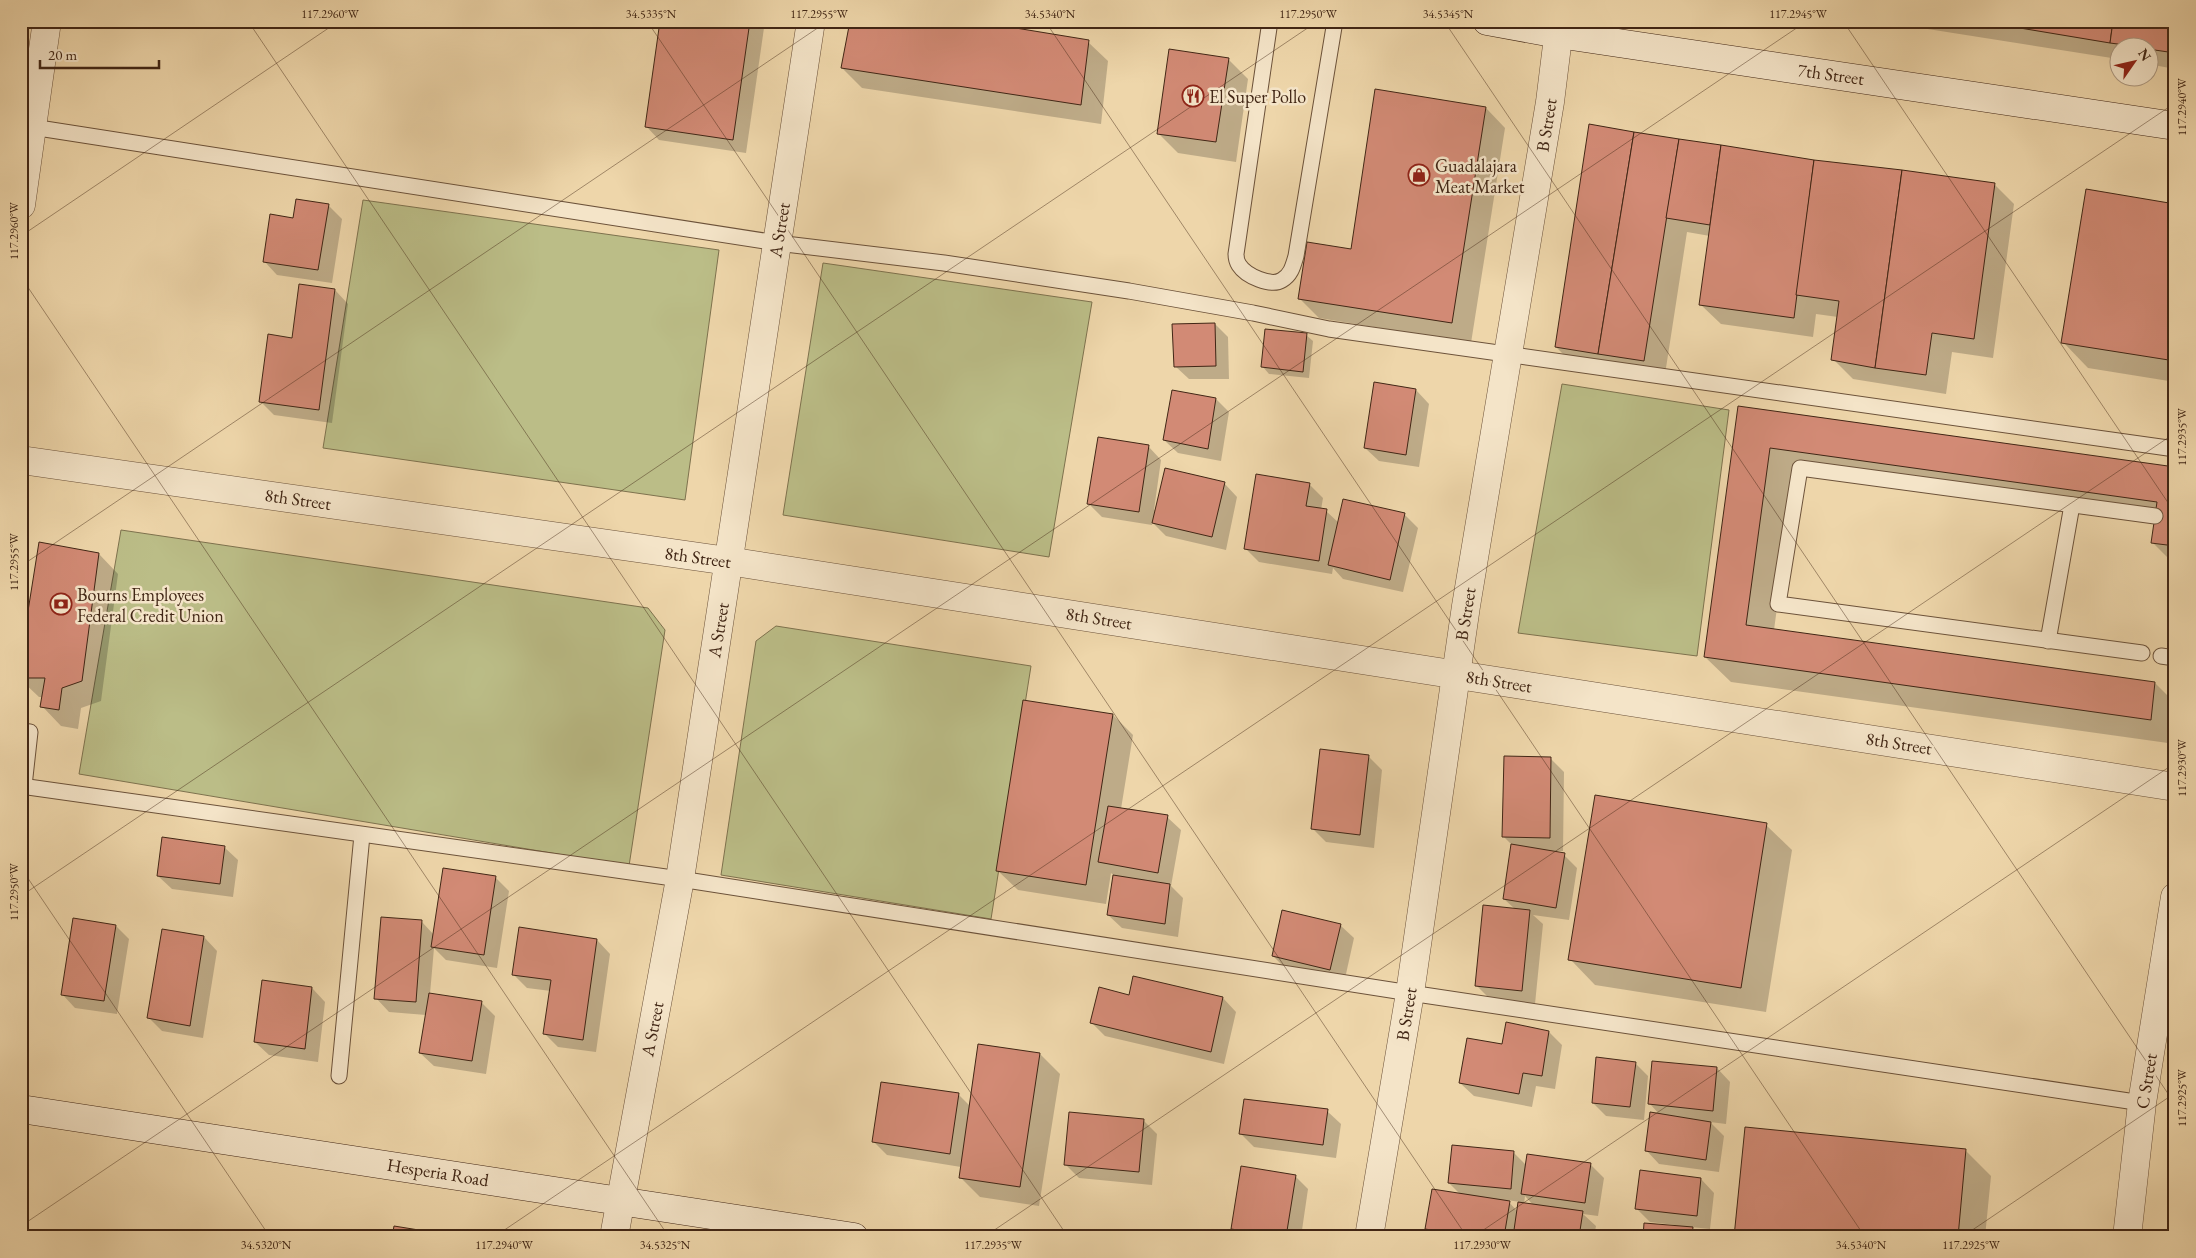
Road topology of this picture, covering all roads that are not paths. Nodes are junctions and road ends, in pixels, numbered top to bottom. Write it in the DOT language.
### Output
graph roads {
  1 [pos="47,21"];
  2 [pos="811,21"];
  3 [pos="1270,21"];
  4 [pos="1335,21"];
  5 [pos="1488,21"];
  6 [pos="1559,28"];
  7 [pos="2175,126"];
  8 [pos="32,127"];
  9 [pos="21,205"];
  10 [pos="777,243"];
  11 [pos="1508,355"];
  12 [pos="2175,449"];
  13 [pos="21,460"];
  14 [pos="2072,505"];
  15 [pos="2154,516"];
  16 [pos="728,561"];
  17 [pos="2048,641"];
  18 [pos="2142,654"];
  19 [pos="1455,674"];
  20 [pos="21,731"];
  21 [pos="22,786"];
  22 [pos="2175,787"];
  23 [pos="362,835"];
  24 [pos="680,879"];
  25 [pos="2175,897"];
  26 [pos="1410,993"];
  27 [pos="339,1076"];
  28 [pos="2142,1103"];
  29 [pos="21,1109"];
  30 [pos="619,1200"];
  31 [pos="614,1237"];
  32 [pos="854,1237"];
  33 [pos="1369,1237"];
  34 [pos="2126,1237"];
  1 -- 8 [label="street"];
  2 -- 10 [label="street, A Street"];
  3 -- 4 [label="lane"];
  5 -- 6 [label="street, 7th Street"];
  6 -- 7 [label="street, 7th Street"];
  6 -- 11 [label="street, B Street"];
  8 -- 9 [label="street"];
  8 -- 10 [label="lane"];
  10 -- 11 [label="lane"];
  10 -- 16 [label="street, A Street"];
  11 -- 12 [label="lane"];
  11 -- 19 [label="street, B Street"];
  13 -- 16 [label="street, 8th Street"];
  14 -- 15 [label="lane"];
  14 -- 17 [label="lane"];
  14 -- 17 [label="lane"];
  16 -- 19 [label="street, 8th Street"];
  16 -- 24 [label="street, A Street"];
  17 -- 18 [label="lane"];
  19 -- 22 [label="street, 8th Street"];
  19 -- 26 [label="street, B Street"];
  20 -- 21 [label="lane"];
  21 -- 23 [label="lane"];
  23 -- 24 [label="lane"];
  23 -- 27 [label="lane"];
  24 -- 26 [label="lane"];
  24 -- 30 [label="street, A Street"];
  25 -- 28 [label="street, C Street"];
  26 -- 28 [label="lane"];
  26 -- 33 [label="street, B Street"];
  28 -- 34 [label="street, C Street"];
  29 -- 30 [label="street, Hesperia Road"];
  30 -- 31 [label="street, A Street"];
  30 -- 32 [label="street, Hesperia Road"];
}
